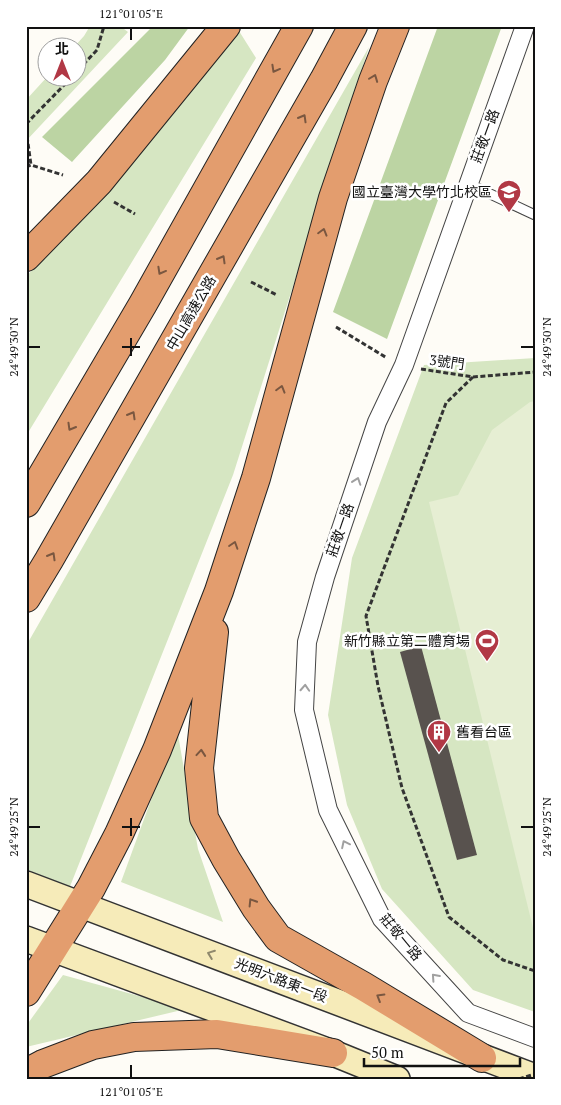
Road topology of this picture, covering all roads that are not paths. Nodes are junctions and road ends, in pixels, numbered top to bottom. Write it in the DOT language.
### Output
graph roads {
  1 [pos="226,26"];
  2 [pos="299,26"];
  3 [pos="353,26"];
  4 [pos="395,26"];
  5 [pos="525,26"];
  6 [pos="468,184"];
  7 [pos="535,216"];
  8 [pos="26,256"];
  9 [pos="26,503"];
  10 [pos="219,591"];
  11 [pos="26,598"];
  12 [pos="26,884"];
  13 [pos="80,903"];
  14 [pos="26,940"];
  15 [pos="52,949"];
  16 [pos="26,992"];
  17 [pos="535,1038"];
  18 [pos="333,1053"];
  19 [pos="482,1058"];
  20 [pos="26,1073"];
  21 [pos="535,1075"];
  22 [pos="397,1079"];
  1 -- 8 [label="highway"];
  2 -- 9 [label="highway, one-way"];
  11 -- 3 [label="highway, 中山高速公路, one-way"];
  10 -- 4 [label="highway, one-way"];
  5 -- 6 [label="street, 莊敬一路"];
  6 -- 7 [label="lane"];
  17 -- 6 [label="street, 莊敬一路, one-way"];
  10 -- 13 [label="highway"];
  19 -- 10 [label="highway, one-way"];
  12 -- 13 [label="main road, 光明六路東一段"];
  13 -- 15 [label="highway"];
  19 -- 13 [label="main road, 光明六路東一段, one-way"];
  14 -- 15 [label="main road"];
  15 -- 16 [label="highway"];
  15 -- 18 [label="main road"];
  18 -- 20 [label="highway"];
  18 -- 22 [label="main road"];
  19 -- 21 [label="main road, 光明六路東一段"];
}
